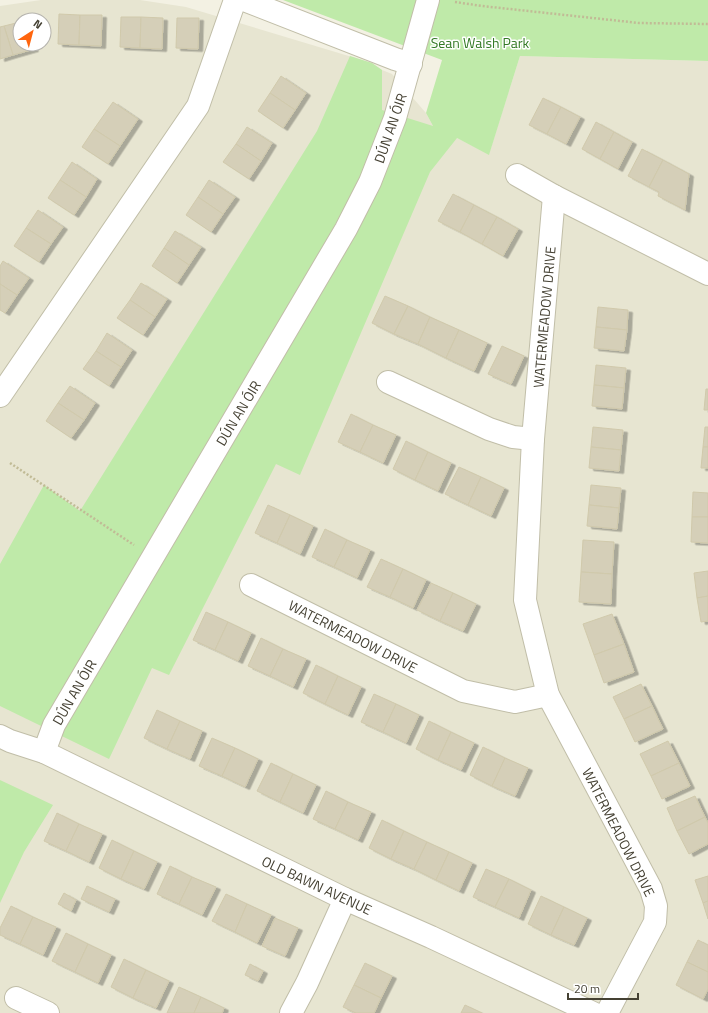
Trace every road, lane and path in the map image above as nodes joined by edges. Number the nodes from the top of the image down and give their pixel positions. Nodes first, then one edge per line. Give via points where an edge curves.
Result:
1 (235, 0) edge
2 (244, 0) edge
3 (428, 0) edge
4 (454, 2) dead end
5 (708, 24) edge
6 (411, 64) junction
7 (517, 175) dead end
8 (554, 196) junction
9 (708, 274) edge
10 (388, 382) dead end
11 (0, 396) edge
12 (533, 439) junction
13 (10, 463) dead end
14 (140, 549) dead end
15 (251, 585) dead end
16 (548, 695) junction
17 (0, 736) edge
18 (44, 752) junction
19 (346, 899) junction
20 (16, 998) dead end
21 (48, 1013) edge
22 (291, 1013) edge
23 (592, 1013) edge
24 (607, 1013) edge

1 - 11 street via 198,106
2 - 6 street
3 - 6 street, DÚN AN ÓIR
4 - 5 path via 638,23
6 - 18 street, DÚN AN ÓIR via 396,118 370,182 346,229 54,725
7 - 8 street
8 - 9 street
8 - 12 street, WATERMEADOW DRIVE
10 - 12 street via 489,429
12 - 16 street, WATERMEADOW DRIVE via 525,600
13 - 14 path
15 - 16 street, WATERMEADOW DRIVE via 463,691 515,702
16 - 24 street, WATERMEADOW DRIVE via 651,889 656,906 655,922
17 - 18 street, OLD BAWN AVENUE
18 - 19 street, OLD BAWN AVENUE
19 - 22 street
19 - 23 street, OLD BAWN AVENUE
20 - 21 street

